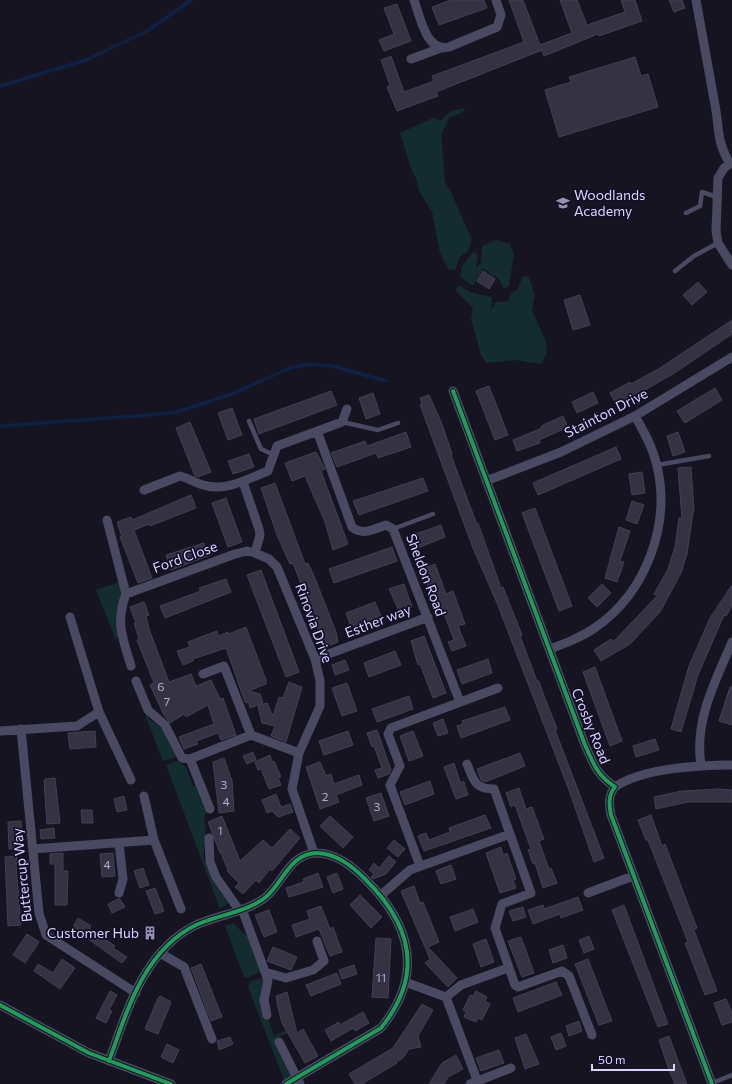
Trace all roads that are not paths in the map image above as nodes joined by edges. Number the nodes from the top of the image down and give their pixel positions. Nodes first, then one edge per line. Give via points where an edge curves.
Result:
1 (414, 0) edge
2 (496, 0) edge
3 (696, 0) edge
4 (441, 48) junction
5 (411, 59) dead end
6 (731, 164) edge
7 (717, 197) junction
8 (686, 213) dead end
9 (718, 243) junction
10 (732, 265) edge
11 (675, 271) dead end
12 (732, 357) edge
13 (453, 391) dead end
14 (347, 409) dead end
15 (635, 416) junction
16 (249, 421) dead end
17 (342, 422) junction
18 (398, 422) dead end
19 (317, 431) junction
20 (274, 455) junction
21 (709, 456) dead end
22 (657, 464) junction
23 (486, 481) junction
24 (243, 482) junction
25 (144, 490) dead end
26 (433, 514) dead end
27 (107, 520) dead end
28 (393, 529) junction
29 (255, 553) junction
30 (126, 594) junction
31 (70, 617) dead end
32 (428, 617) junction
33 (732, 642) edge
34 (550, 649) junction
35 (315, 659) junction
36 (131, 666) dead end
37 (203, 674) dead end
38 (136, 680) dead end
39 (498, 688) dead end
40 (460, 702) junction
41 (99, 712) junction
42 (21, 729) junction
43 (0, 731) edge
44 (251, 735) junction
45 (299, 753) junction
46 (190, 759) junction
47 (467, 764) dead end
48 (701, 765) junction
49 (732, 765) edge
50 (131, 780) dead end
51 (615, 787) junction
52 (144, 796) dead end
53 (210, 809) dead end
54 (510, 834) junction
55 (209, 838) dead end
56 (154, 840) junction
57 (119, 842) junction
58 (33, 849) junction
59 (314, 853) junction
60 (420, 866) junction
61 (633, 876) junction
62 (119, 893) dead end
63 (588, 893) dead end
64 (380, 896) junction
65 (181, 909) dead end
66 (240, 909) junction
67 (317, 941) dead end
68 (160, 953) junction
69 (508, 968) junction
70 (265, 972) junction
71 (405, 982) junction
72 (136, 992) junction
73 (446, 997) junction
74 (0, 1005) edge
75 (267, 1015) dead end
76 (592, 1035) dead end
77 (212, 1039) dead end
78 (280, 1042) dead end
79 (109, 1061) junction
80 (510, 1068) dead end
81 (732, 1075) edge
82 (299, 1081) edge
83 (474, 1082) edge
84 (165, 1083) edge
85 (712, 1083) edge
86 (286, 1084) edge

1 - 4 street via 431,42
2 - 4 street via 501,15 497,27
3 - 6 street via 720,145
4 - 5 street
6 - 7 street via 720,173
7 - 8 lane via 702,192 700,206
7 - 9 street
9 - 10 street
9 - 11 lane via 694,256
12 - 15 street, Stainton Drive
13 - 23 street, Crosby Road
14 - 17 street
15 - 22 street
15 - 23 street, Stainton Drive via 561,452
16 - 20 lane via 261,449
17 - 18 lane via 378,430
17 - 19 street
19 - 20 street via 277,446
19 - 28 street, Sheldon Road via 352,527 362,532 386,525
20 - 24 street via 268,472
21 - 22 lane
22 - 34 street via 662,508 658,530 632,591 621,605 596,627
23 - 34 street, Crosby Road
24 - 25 street via 223,487 209,487 180,476
24 - 29 street via 259,529
26 - 28 lane
27 - 30 street
28 - 32 street, Sheldon Road
29 - 30 street, Ford Close via 235,554
29 - 35 street, Rinovia Drive via 270,559 277,567
30 - 36 street via 122,604 120,629
31 - 41 street
32 - 35 street, Esther way
32 - 40 street, Sheldon Road
33 - 48 street via 705,707 699,732 698,750
34 - 51 street, Crosby Road via 596,770
35 - 45 street, Rinovia Drive via 320,681 320,706
37 - 44 street via 224,666
38 - 46 street via 148,710 166,725 182,758
39 - 40 street
40 - 60 street via 391,728 388,734 400,766 390,785
41 - 42 street via 77,726
41 - 50 street
42 - 43 street
42 - 58 street, Buttercup Way
44 - 45 street
44 - 46 street
45 - 59 street, Rinovia Drive via 292,789
46 - 53 street
47 - 54 street via 475,783 480,788 494,789
48 - 49 street
48 - 51 street via 652,773
51 - 61 street via 610,794 610,809
52 - 56 street
54 - 60 street
54 - 69 street via 531,893 502,904 495,928
55 - 66 street via 210,862 216,877
56 - 57 street
56 - 65 street
57 - 58 street
57 - 62 street via 123,879
58 - 72 street, Buttercup Way via 39,914 46,935
59 - 64 street via 336,856 360,875
59 - 66 street via 303,856 293,863 267,896 256,904
60 - 64 street via 410,870
61 - 63 street
61 - 85 street
64 - 71 street via 390,907 404,935 407,967
66 - 68 street via 196,925
66 - 70 street
67 - 70 street via 324,961 313,970 286,978
68 - 72 street
68 - 77 street via 184,967
69 - 73 street via 461,985
69 - 76 street via 518,987 562,971 569,976
70 - 75 street via 268,980 264,1000
71 - 73 street
71 - 82 street via 392,1015 381,1028
72 - 79 street
73 - 83 street
74 - 79 street via 89,1053
78 - 82 street
79 - 84 street
80 - 83 street
81 - 85 lane
82 - 86 street

